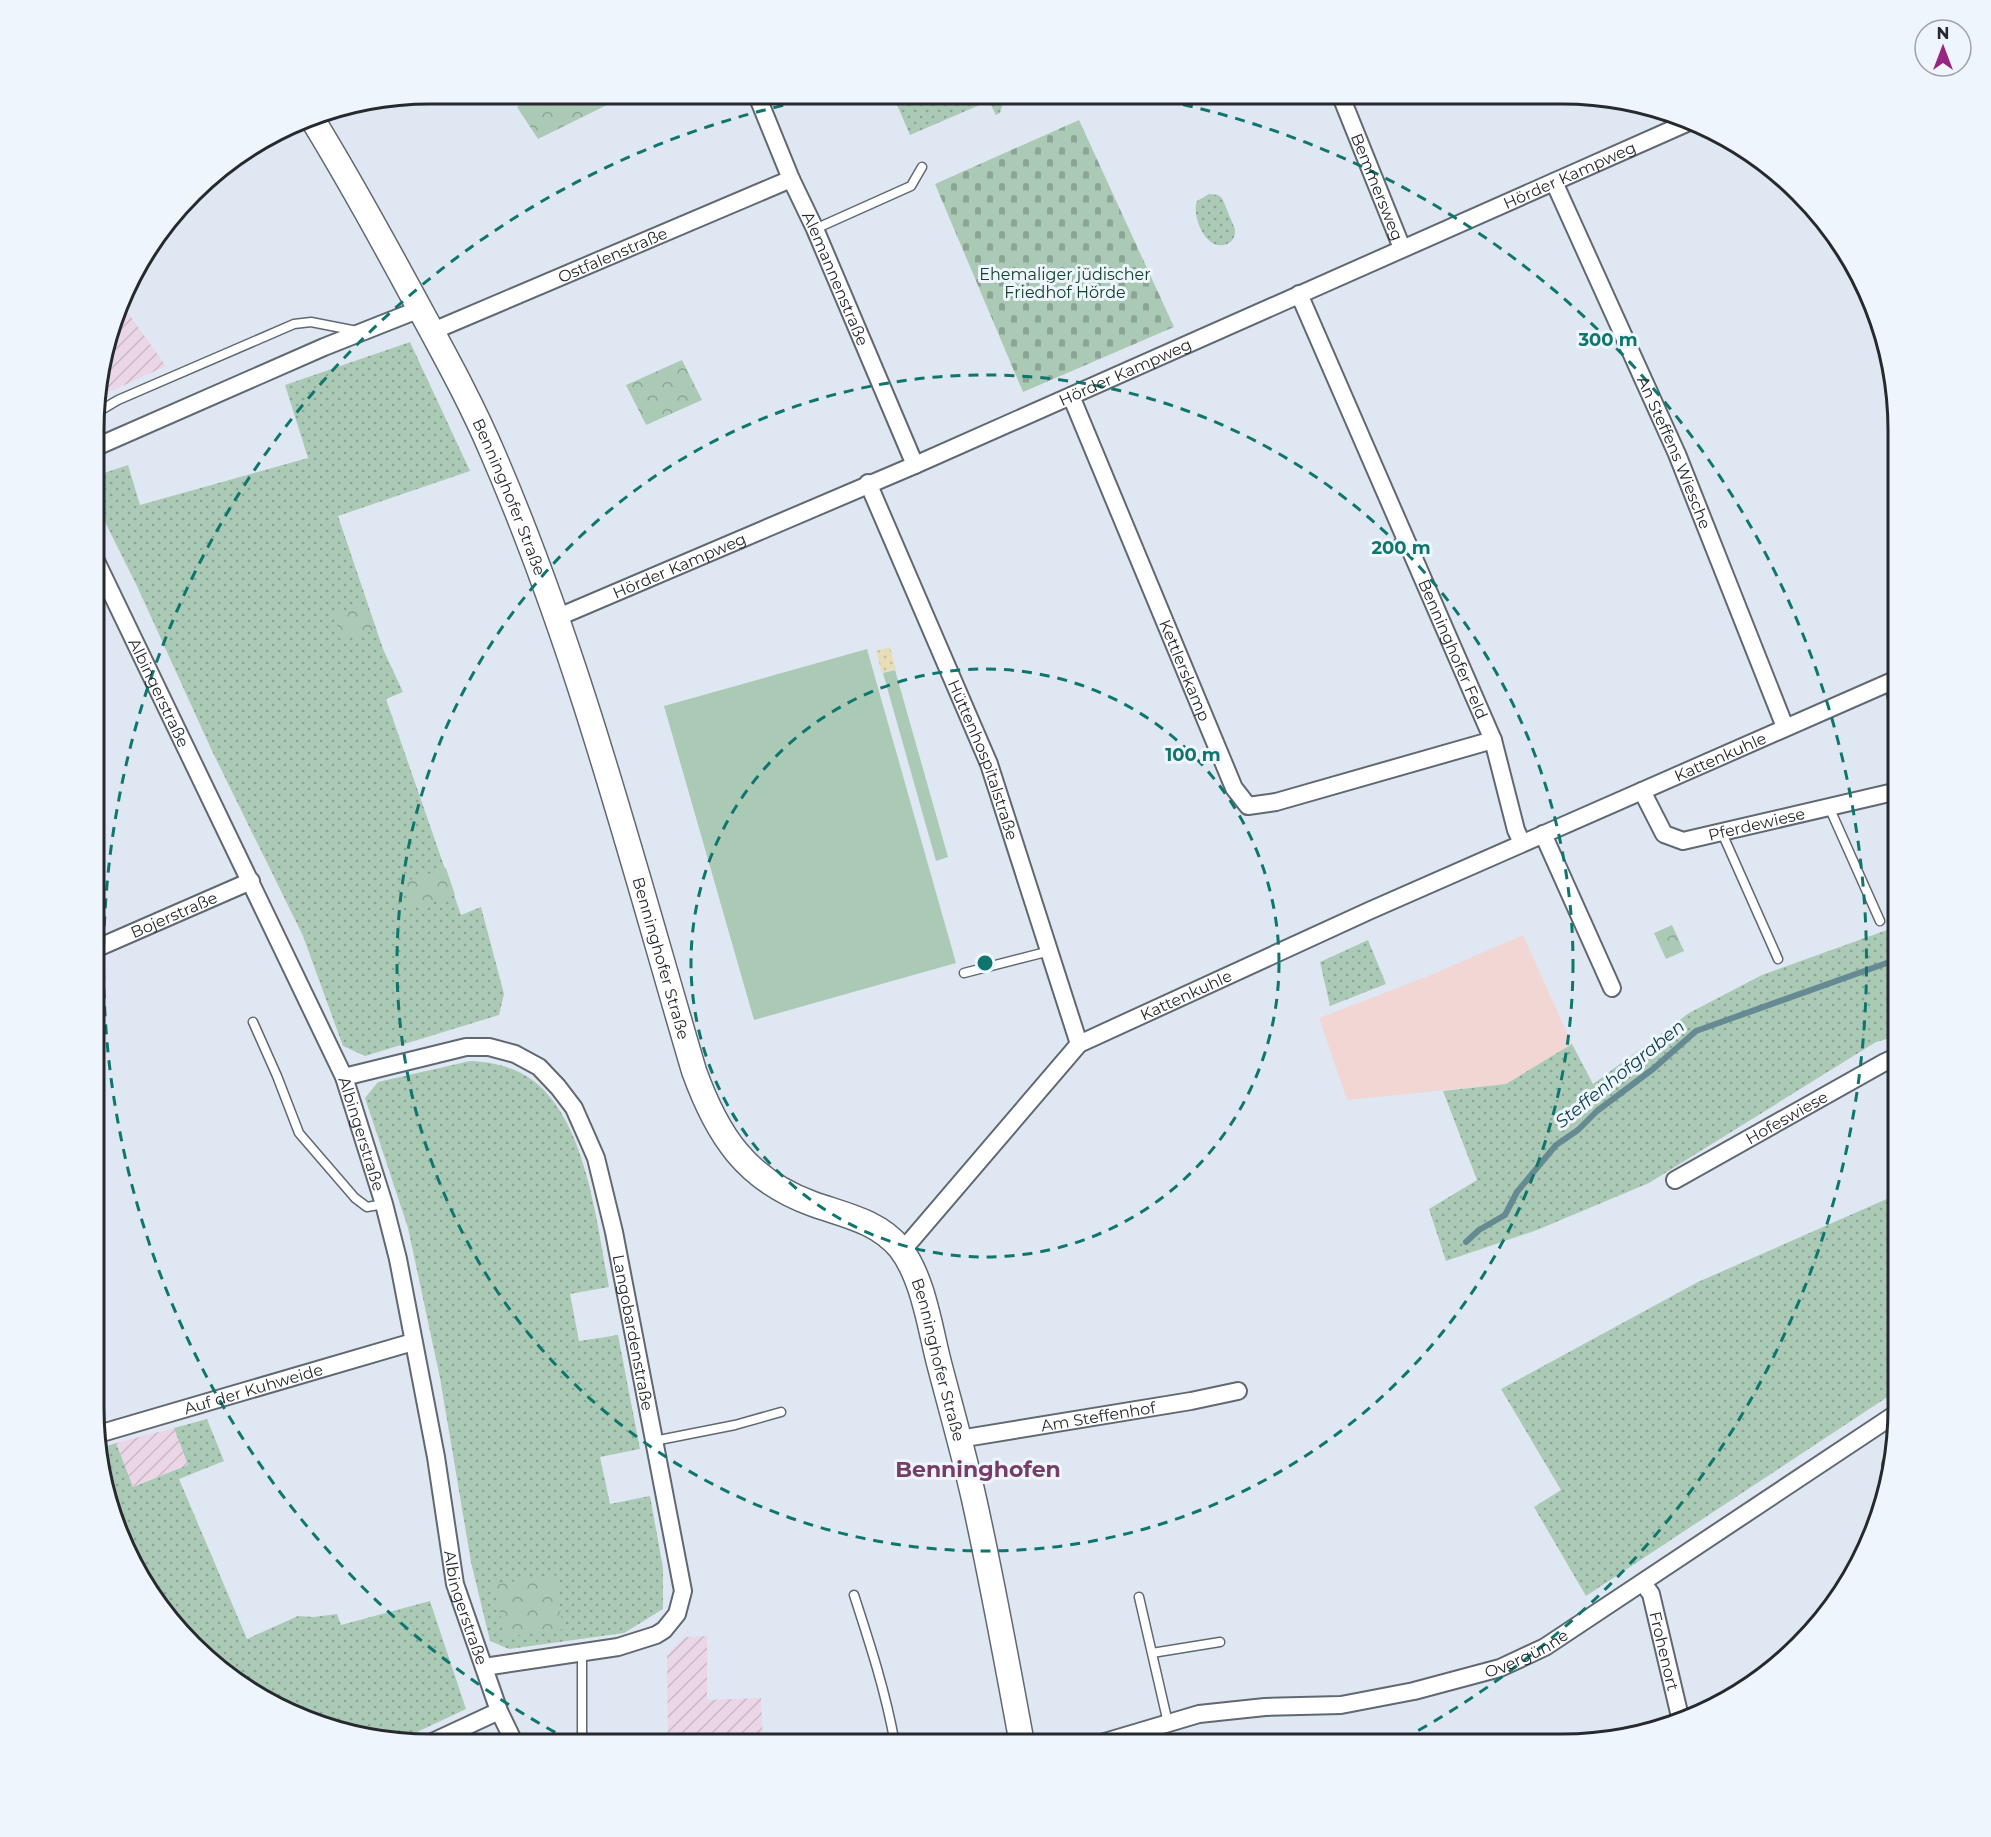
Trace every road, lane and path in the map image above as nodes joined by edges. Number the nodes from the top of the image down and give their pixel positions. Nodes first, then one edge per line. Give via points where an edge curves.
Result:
1 (760, 104) edge
2 (1344, 104) edge
3 (315, 124) edge
4 (1680, 126) edge
5 (922, 167) dead end
6 (791, 179) junction
7 (1554, 182) junction
8 (815, 229) junction
9 (1402, 248) junction
10 (1299, 294) junction
11 (420, 309) junction
12 (433, 331) junction
13 (363, 332) junction
14 (1071, 396) junction
15 (104, 408) edge
16 (103, 444) edge
17 (915, 465) junction
18 (868, 483) junction
19 (103, 575) edge
20 (556, 618) junction
21 (1888, 683) edge
22 (1785, 727) junction
23 (1493, 740) junction
24 (1642, 791) junction
25 (1888, 793) edge
26 (1829, 807) junction
27 (1722, 833) junction
28 (1543, 834) junction
29 (1522, 843) junction
30 (251, 881) junction
31 (1880, 921) dead end
32 (103, 946) edge
33 (1050, 951) junction
34 (1778, 959) dead end
35 (964, 974) dead end
36 (1612, 988) dead end
37 (253, 1022) dead end
38 (1079, 1044) junction
39 (1888, 1061) edge
40 (344, 1077) junction
41 (1676, 1180) dead end
42 (384, 1204) junction
43 (902, 1251) junction
44 (413, 1342) junction
45 (1238, 1390) dead end
46 (781, 1412) dead end
47 (1887, 1420) edge
48 (104, 1432) edge
49 (959, 1439) junction
50 (654, 1441) junction
51 (1643, 1583) junction
52 (855, 1595) dead end
53 (1139, 1597) dead end
54 (1220, 1642) dead end
55 (582, 1653) junction
56 (1152, 1653) junction
57 (484, 1667) junction
58 (498, 1711) junction
59 (1679, 1712) edge
60 (1168, 1723) junction
61 (449, 1734) edge
62 (510, 1734) edge
63 (582, 1734) edge
64 (893, 1734) edge
65 (1020, 1734) edge
66 (1131, 1734) edge

1 - 6 street, Alemannenstraße
2 - 9 street, Bemmersweg
3 - 11 main road, Benninghofer Straße
4 - 7 street, Hörder Kampweg
5 - 8 lane via 911,186
6 - 8 street, Alemannenstraße
6 - 12 street, Ostfalenstraße
7 - 9 street, Hörder Kampweg
7 - 22 street, An Steffens Wiesche via 1677,454
8 - 17 street, Alemannenstraße
9 - 10 street, Hörder Kampweg
10 - 14 street, Hörder Kampweg
10 - 23 street, Benninghofer Feld
11 - 12 main road, Benninghofer Straße
11 - 13 street
12 - 20 main road, Benninghofer Straße via 494,456
13 - 15 lane via 319,323 294,324
13 - 16 street
14 - 17 street, Hörder Kampweg
14 - 23 street, Kettlerskamp via 1234,788 1248,806 1276,802
17 - 18 street, Hörder Kampweg
18 - 20 street, Hörder Kampweg
18 - 33 street, Hüttenhospitalstraße via 989,764
19 - 30 street, Albingerstraße
20 - 43 main road, Benninghofer Straße via 618,809 705,1103 735,1152 764,1179 810,1203 867,1222
21 - 22 street, Kattenkuhle
22 - 24 street, Kattenkuhle
23 - 29 street, Benninghofer Feld
24 - 27 street, Pferdewiese via 1664,834 1683,841
24 - 28 street, Kattenkuhle
25 - 26 street, Pferdewiese
26 - 27 street, Pferdewiese
26 - 31 lane
27 - 34 lane
28 - 29 street, Kattenkuhle
28 - 36 street
29 - 38 street, Kattenkuhle
30 - 32 street, Bojerstraße
30 - 40 street, Albingerstraße
33 - 35 lane
33 - 38 street, Hüttenhospitalstraße
37 - 42 lane via 299,1133 355,1198 367,1207
38 - 43 street, Kattenkuhle
39 - 41 street, Hofeswiese
40 - 42 street, Albingerstraße
40 - 50 street, Langobardenstraße via 466,1047 489,1047 515,1054 539,1067 558,1087 574,1108 597,1158
42 - 44 street, Albingerstraße
43 - 49 main road, Benninghofer Straße via 917,1283
44 - 48 street, Auf der Kuhweide
44 - 57 street, Albingerstraße via 455,1584
45 - 49 street, Am Steffenhof
46 - 50 lane
47 - 51 street, Overgünne
49 - 65 main road, Benninghofer Straße
50 - 55 street, Langobardenstraße via 683,1591 677,1614 656,1635
51 - 59 street, Frohenort via 1651,1594
51 - 60 street, Overgünne via 1545,1647 1500,1668 1341,1705 1232,1710
52 - 64 lane
53 - 56 lane
54 - 56 lane
55 - 57 street, Langobardenstraße
55 - 63 lane
56 - 60 lane
57 - 58 street, Albingerstraße
58 - 61 street
58 - 62 street, Albingerstraße
60 - 66 street, Overgünne

